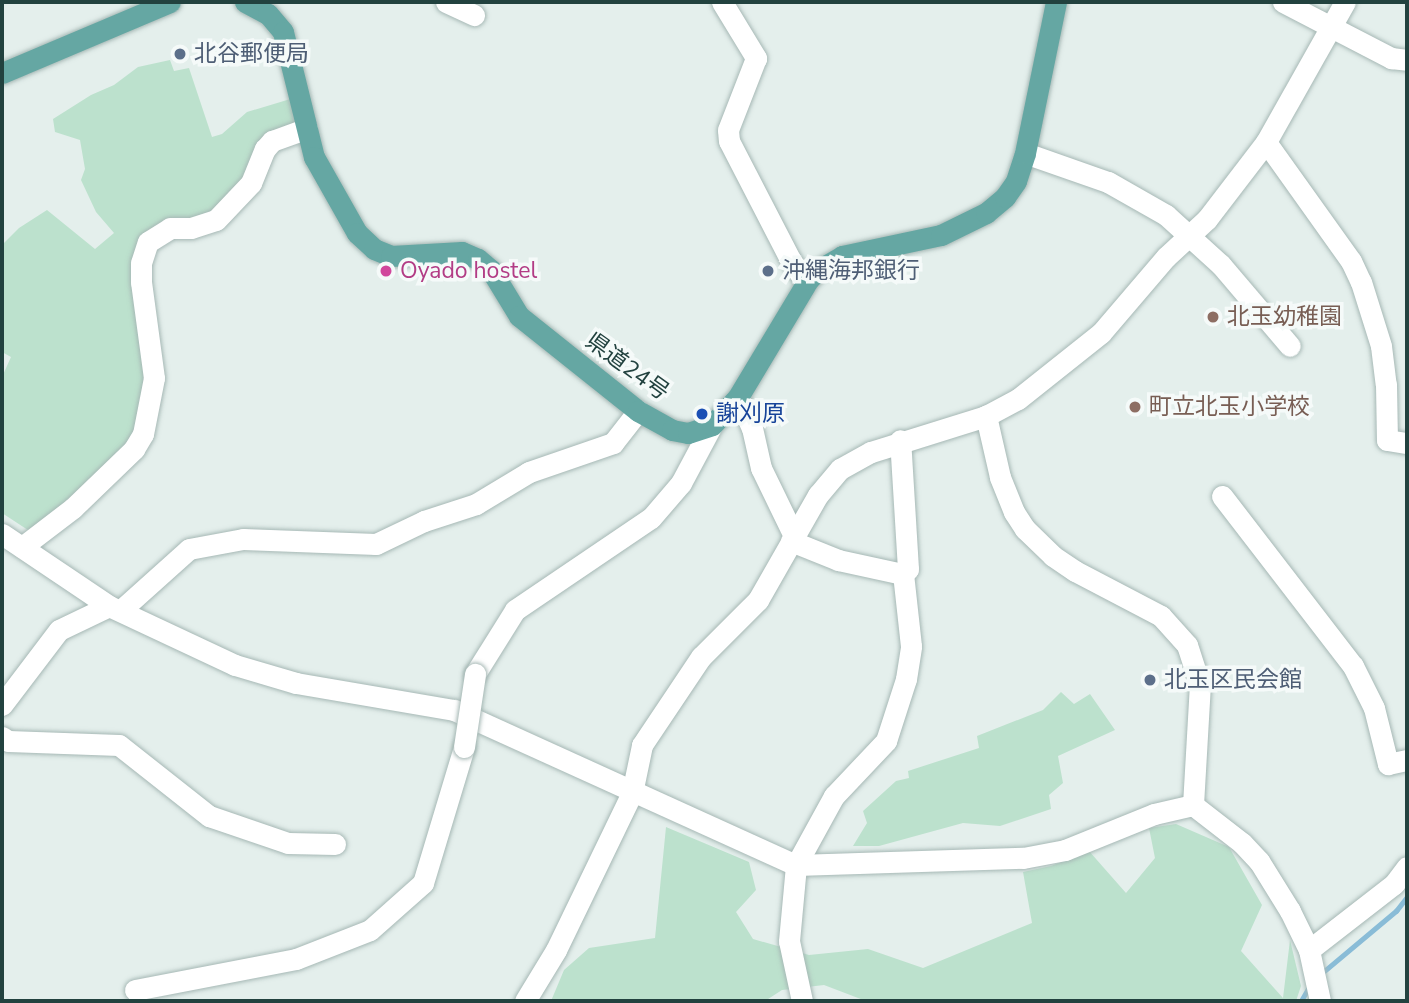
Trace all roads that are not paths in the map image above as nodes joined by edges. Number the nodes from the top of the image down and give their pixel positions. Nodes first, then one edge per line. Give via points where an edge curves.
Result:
1 (170, 2) edge
2 (446, 2) edge
3 (722, 2) edge
4 (1056, 2) edge
5 (1283, 2) edge
6 (1345, 2) edge
7 (255, 4) edge
8 (474, 15) dead end
9 (1331, 27) junction
10 (1407, 60) edge
11 (2, 74) edge
12 (307, 128) junction
13 (1266, 142) junction
14 (1025, 153) junction
15 (1189, 234) junction
16 (806, 283) junction
17 (1290, 346) dead end
18 (738, 397) junction
19 (638, 411) junction
20 (986, 415) junction
21 (712, 425) junction
22 (900, 440) junction
23 (1407, 443) edge
24 (1222, 496) dead end
25 (2, 534) edge
26 (792, 539) junction
27 (22, 547) junction
28 (903, 574) junction
29 (115, 608) junction
30 (2, 705) edge
31 (2, 737) edge
32 (1407, 760) edge
33 (632, 793) junction
34 (1193, 805) junction
35 (335, 844) dead end
36 (796, 864) junction
37 (1407, 867) edge
38 (1311, 954) junction
39 (135, 990) dead end
40 (1319, 996) edge
41 (525, 1001) edge
42 (802, 1001) edge

1 - 11 main road
2 - 8 street
3 - 16 street via 756,58 729,141
4 - 14 main road
5 - 9 street
6 - 9 street
7 - 12 main road, 県道24号 via 283,32
9 - 10 street via 1391,58
9 - 13 street
12 - 19 main road, 県道24号 via 314,157 357,233 374,249 412,257 462,251 478,259 491,270 519,316
12 - 27 street via 272,141 251,183 216,220 170,228 148,242 141,282 154,377 143,434 134,449 73,508
13 - 15 street via 1207,219
13 - 23 street via 1351,261 1361,282 1381,346 1387,439
14 - 15 street via 1119,187
14 - 16 main road via 1016,181 986,213 941,235 842,256
15 - 17 street
15 - 20 street via 1101,333 1018,399
16 - 18 main road
18 - 21 main road
18 - 26 street via 752,428 761,468
19 - 21 main road, 県道24号 via 671,430 688,433
19 - 29 street via 613,443 529,472 476,504 424,521 376,544 243,539 189,549
20 - 22 street
20 - 34 street via 1000,477 1025,529 1053,556 1161,616 1187,645 1200,685
21 - 39 street, bridge via 681,483 652,518 515,610 475,674 464,747 423,883 370,930 296,959
22 - 26 street via 840,469
22 - 28 street via 908,569
24 - 32 street via 1353,666 1374,708 1388,764
25 - 27 street
26 - 28 street via 838,560
26 - 33 street via 758,600 701,657 642,745
27 - 29 street
28 - 36 street via 911,646 906,679 886,741 834,796
29 - 30 street via 59,630
29 - 33 street via 247,669 296,683 454,710
31 - 35 street via 8,741 119,745 209,816 288,843
33 - 36 street
33 - 41 street via 556,950
34 - 36 street via 1154,814 1065,850 1023,858
34 - 38 street via 1259,861
36 - 42 street via 789,941
37 - 38 street via 1394,884
38 - 40 street

